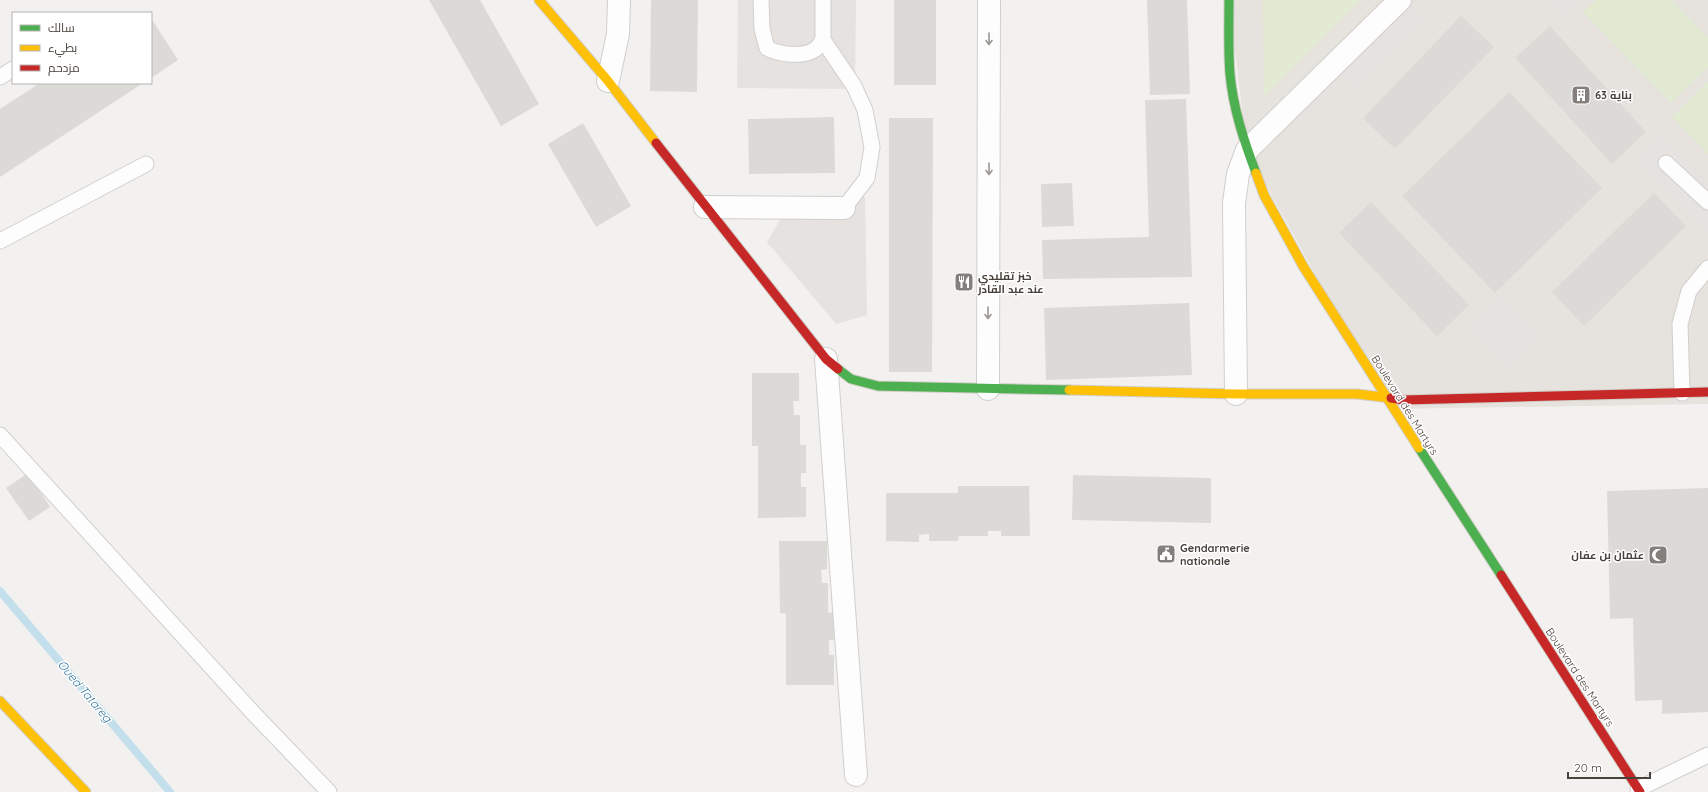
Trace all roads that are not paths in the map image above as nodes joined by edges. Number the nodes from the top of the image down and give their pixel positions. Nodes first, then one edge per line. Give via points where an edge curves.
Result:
1 (539, 0) edge
2 (619, 0) edge
3 (761, 0) edge
4 (823, 0) edge
5 (989, 0) edge
6 (1229, 0) edge
7 (1400, 0) edge
8 (823, 40) junction
9 (12, 70) edge
10 (0, 77) edge
11 (608, 81) junction
12 (1247, 150) junction
13 (1666, 163) dead end
14 (146, 164) dead end
15 (1708, 202) edge
16 (705, 207) junction
17 (844, 208) joint
18 (0, 241) edge
19 (1708, 268) edge
20 (826, 359) junction
21 (988, 389) junction
22 (1682, 392) junction
23 (1708, 392) edge
24 (1236, 394) junction
25 (1386, 397) junction
26 (0, 435) edge
27 (0, 701) edge
28 (1708, 755) edge
29 (856, 775) dead end
30 (1639, 790) edge
31 (86, 792) edge
32 (328, 792) edge

1 - 11 street
2 - 11 street via 618,34
3 - 8 lane via 762,29 767,48 774,52 806,54 816,49
4 - 8 lane
5 -> 21 street
6 - 12 street, Boulevard des Martyrs via 1230,74 1236,112
7 - 12 street
8 - 17 lane via 854,86 865,110 872,147 867,178
9 - 10 lane
11 - 16 street
12 - 24 street via 1238,174 1234,203
12 - 25 street, Boulevard des Martyrs via 1264,195 1303,266
13 - 15 lane
14 - 18 lane
16 - 17 street
16 - 20 street
19 - 22 lane via 1689,291 1680,324
20 - 21 street via 851,379 878,386
20 - 29 street
21 - 24 street
22 - 23 street
22 - 25 street via 1404,400
24 - 25 street via 1357,394
25 - 30 street, Boulevard des Martyrs
26 - 32 lane
27 - 31 street
28 - 30 lane

